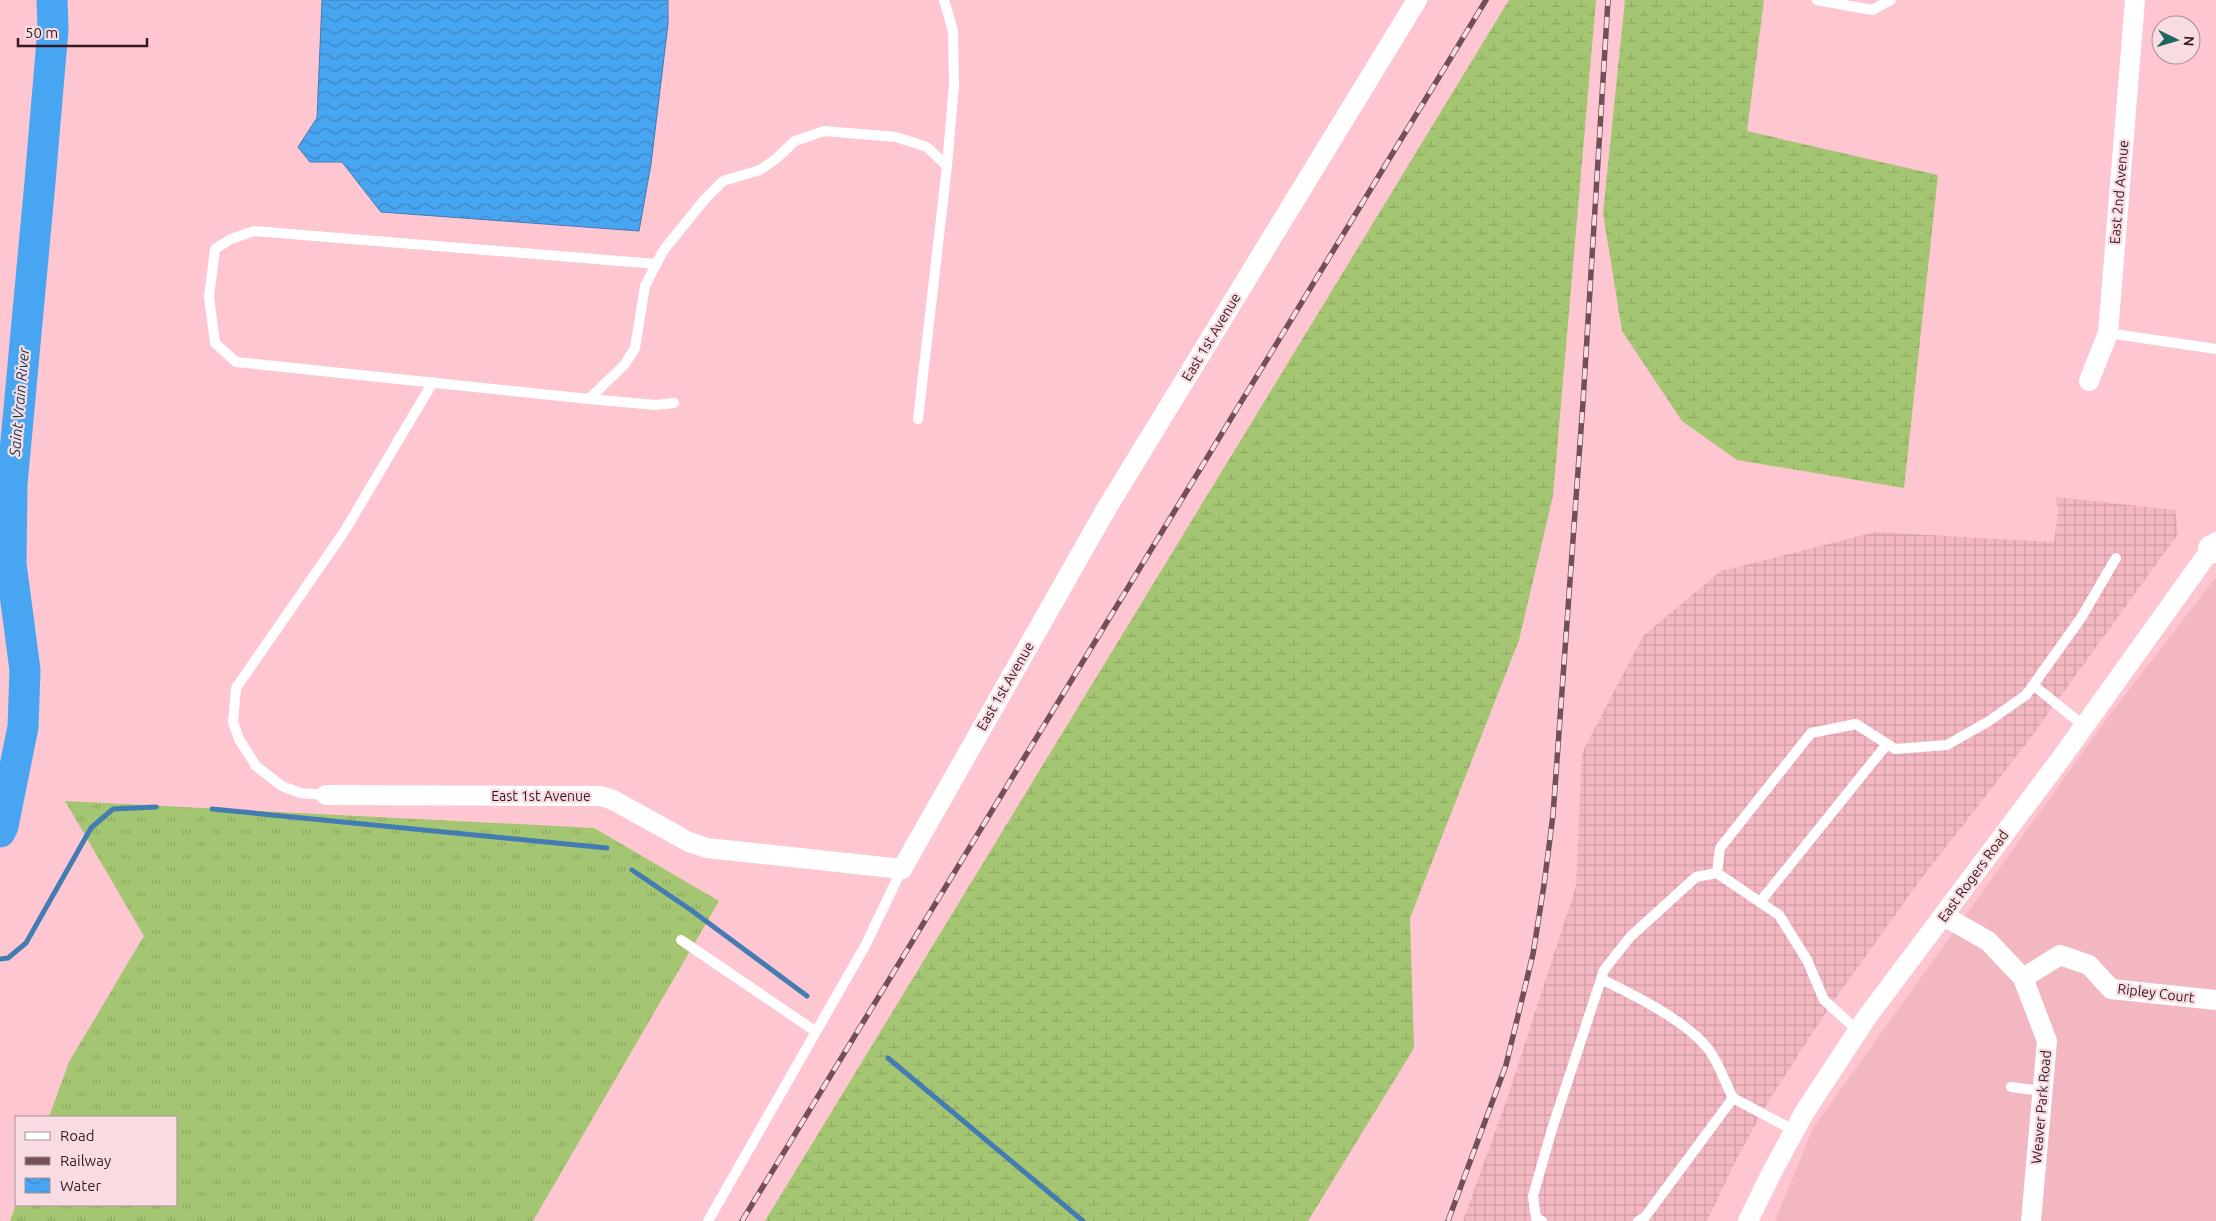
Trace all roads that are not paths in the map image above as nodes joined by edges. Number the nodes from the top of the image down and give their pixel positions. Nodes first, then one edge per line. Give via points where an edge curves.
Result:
1 (944, 0) edge
2 (1417, 0) edge
3 (1817, 0) edge
4 (1891, 0) edge
5 (2135, 0) edge
6 (948, 166) junction
7 (656, 264) junction
8 (2108, 333) junction
9 (2216, 349) edge
10 (2089, 381) dead end
11 (433, 382) junction
12 (589, 399) junction
13 (674, 403) dead end
14 (918, 419) dead end
15 (2215, 547) edge
16 (2116, 558) dead end
17 (2033, 686) junction
18 (2084, 726) junction
19 (1887, 744) junction
20 (326, 795) joint
21 (902, 869) junction
22 (1717, 873) junction
23 (1760, 902) junction
24 (1944, 916) junction
25 (681, 940) dead end
26 (2023, 978) junction
27 (1601, 980) junction
28 (2216, 1000) edge
29 (815, 1031) junction
30 (1858, 1031) junction
31 (2011, 1087) dead end
32 (2042, 1090) junction
33 (1733, 1098) junction
34 (1794, 1131) junction
35 (708, 1221) edge
36 (1542, 1221) edge
37 (1638, 1221) edge
38 (1748, 1221) edge
39 (2031, 1221) edge

1 - 6 lane via 953,31 954,85
2 - 21 street, East 1st Avenue via 1106,511
3 - 4 lane via 1872,10
5 - 8 street, East 2nd Avenue
6 - 7 lane via 927,147 896,137 824,131 795,141 760,170 723,181 663,250
6 - 14 lane
7 - 11 lane via 254,231 215,249 208,297 215,343 236,362
7 - 12 lane via 645,286 634,348 625,364
8 - 9 lane
8 - 10 street, East 2nd Avenue
11 - 12 lane
11 - 20 lane via 344,532 236,688 233,722 239,739 256,766 282,786 300,793
12 - 13 lane via 656,405
15 - 18 street, East Rogers Road
16 - 17 lane
17 - 18 lane
17 - 19 lane via 2026,695 1990,721 1947,745 1895,749
18 - 24 street, East Rogers Road
19 - 22 lane via 1856,724 1811,733 1720,848
19 - 23 lane
20 - 21 street, East 1st Avenue via 601,796 689,842 707,848
21 - 29 lane via 864,946
22 - 23 lane
22 - 27 lane via 1696,877 1630,938 1604,970
23 - 30 lane via 1779,915 1807,960 1824,1000
24 - 26 street, Weaver Park Road via 1988,941
24 - 30 street, East Rogers Road
25 - 29 lane
26 - 28 street, Ripley Court via 2060,955 2089,965 2111,989
26 - 32 street, Weaver Park Road via 2047,1041
27 - 33 lane via 1633,995 1690,1031 1710,1051
27 - 36 lane via 1533,1196 1536,1218
29 - 35 lane
30 - 34 street, East Rogers Road
31 - 32 lane
32 - 39 street, Weaver Park Road
33 - 34 lane
33 - 37 lane
34 - 38 street, East Rogers Road

